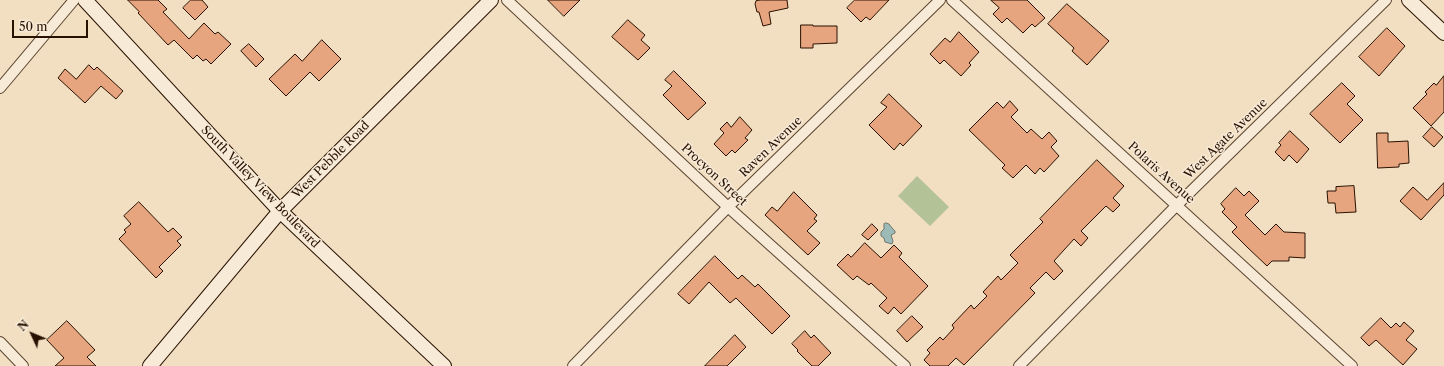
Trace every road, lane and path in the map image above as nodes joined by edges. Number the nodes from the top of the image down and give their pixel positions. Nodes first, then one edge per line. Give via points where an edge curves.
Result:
1 (74, 0) edge
2 (85, 0) edge
3 (491, 0) edge
4 (507, 0) edge
5 (940, 0) edge
6 (952, 0) edge
7 (1386, 0) edge
8 (1409, 0) edge
9 (1444, 33) edge
10 (0, 88) edge
11 (1176, 205) junction
12 (728, 207) junction
13 (280, 211) junction
14 (0, 342) edge
15 (23, 366) edge
16 (150, 366) edge
17 (444, 366) edge
18 (573, 366) edge
19 (905, 366) edge
20 (1019, 366) edge
21 (1352, 366) edge

1 - 10 street
2 - 13 street, South Valley View Boulevard
3 - 13 street, West Pebble Road
4 - 12 street, Procyon Street
5 - 12 street, Raven Avenue
6 - 11 street, Polaris Avenue
7 - 11 street, West Agate Avenue
8 - 9 street
11 - 20 street, West Agate Avenue
11 - 21 street, Polaris Avenue
12 - 18 street, Raven Avenue
12 - 19 street, Procyon Street
13 - 16 street, West Pebble Road
13 - 17 street, South Valley View Boulevard
14 - 15 street

